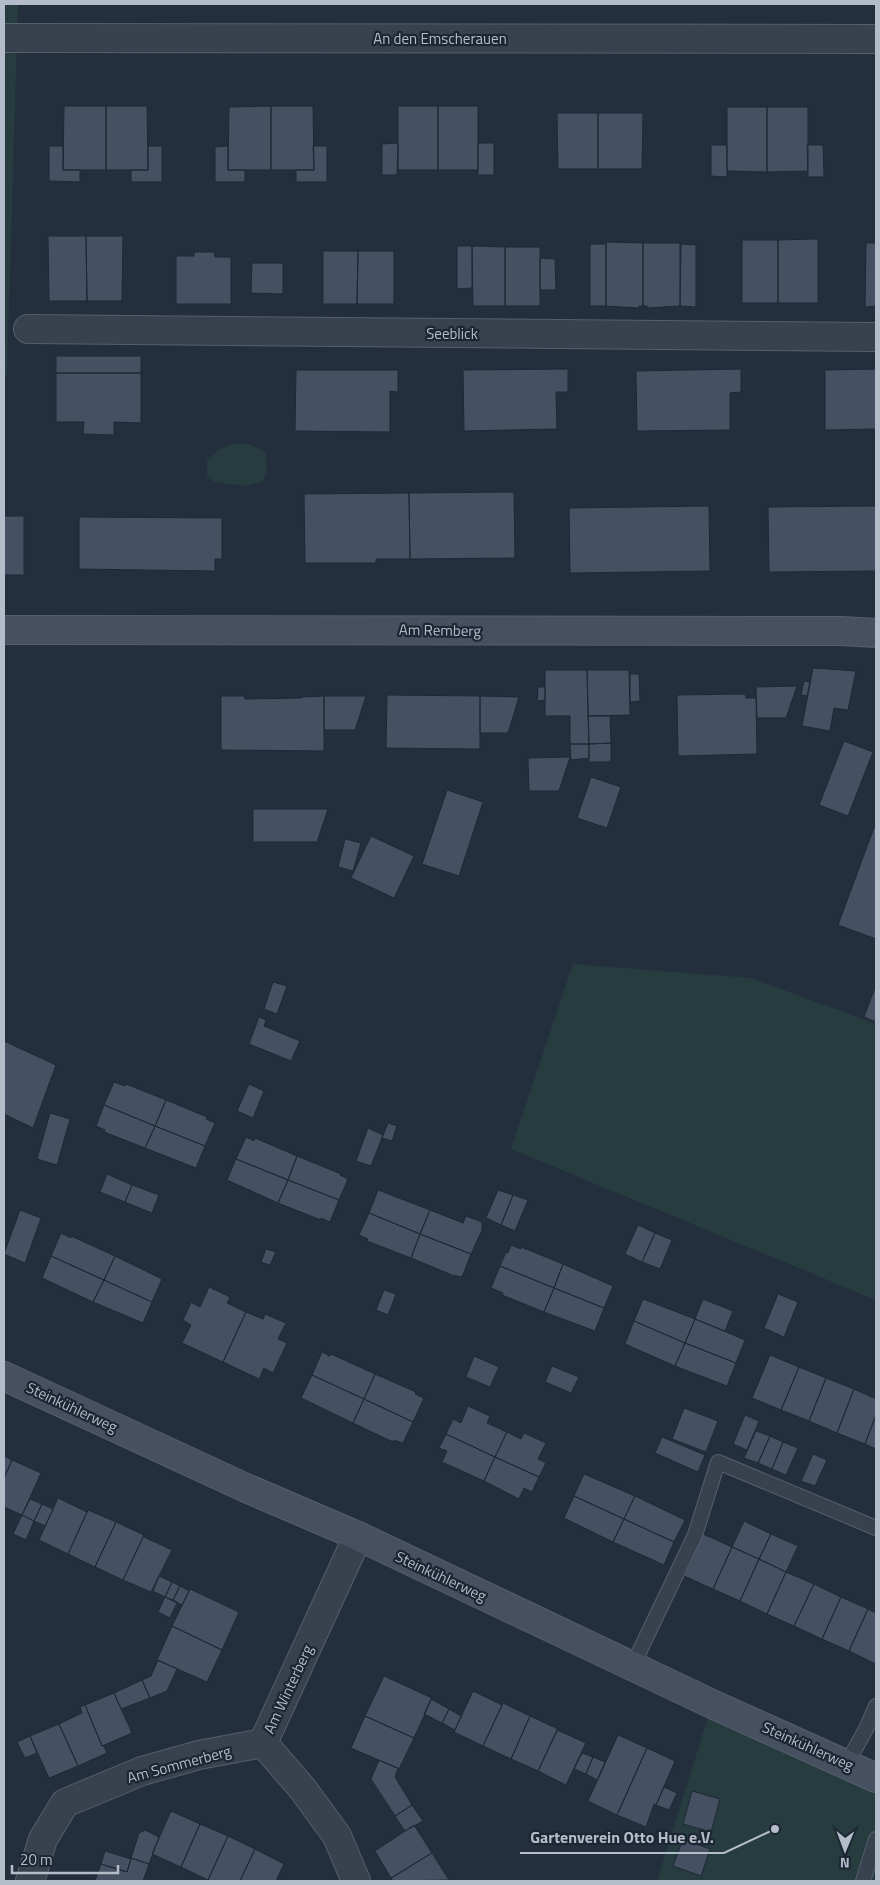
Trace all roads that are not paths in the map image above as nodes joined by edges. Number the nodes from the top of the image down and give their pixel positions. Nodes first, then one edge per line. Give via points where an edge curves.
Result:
1 (4, 38) edge
2 (876, 39) edge
3 (28, 328) dead end
4 (876, 337) edge
5 (4, 630) edge
6 (876, 633) edge
7 (4, 1376) edge
8 (876, 1528) edge
9 (358, 1536) junction
10 (632, 1667) junction
11 (876, 1706) edge
12 (263, 1743) junction
13 (847, 1763) junction
14 (876, 1778) edge
15 (876, 1839) edge
16 (30, 1881) edge
17 (356, 1881) edge
18 (863, 1881) edge

1 - 2 street, An den Emscherauen
3 - 4 street, Seeblick
5 - 6 street, Am Remberg
7 - 9 street, Steinkühlerweg
8 - 10 lane via 718,1462 695,1535
9 - 10 street, Steinkühlerweg
9 - 12 street, Am Winterberg
10 - 13 street, Steinkühlerweg
11 - 13 lane
12 - 16 street, Am Sommerberg via 142,1771 65,1803 43,1839
12 - 17 street, Am Winterberg via 337,1836
13 - 14 street, Steinkühlerweg
15 - 18 lane

